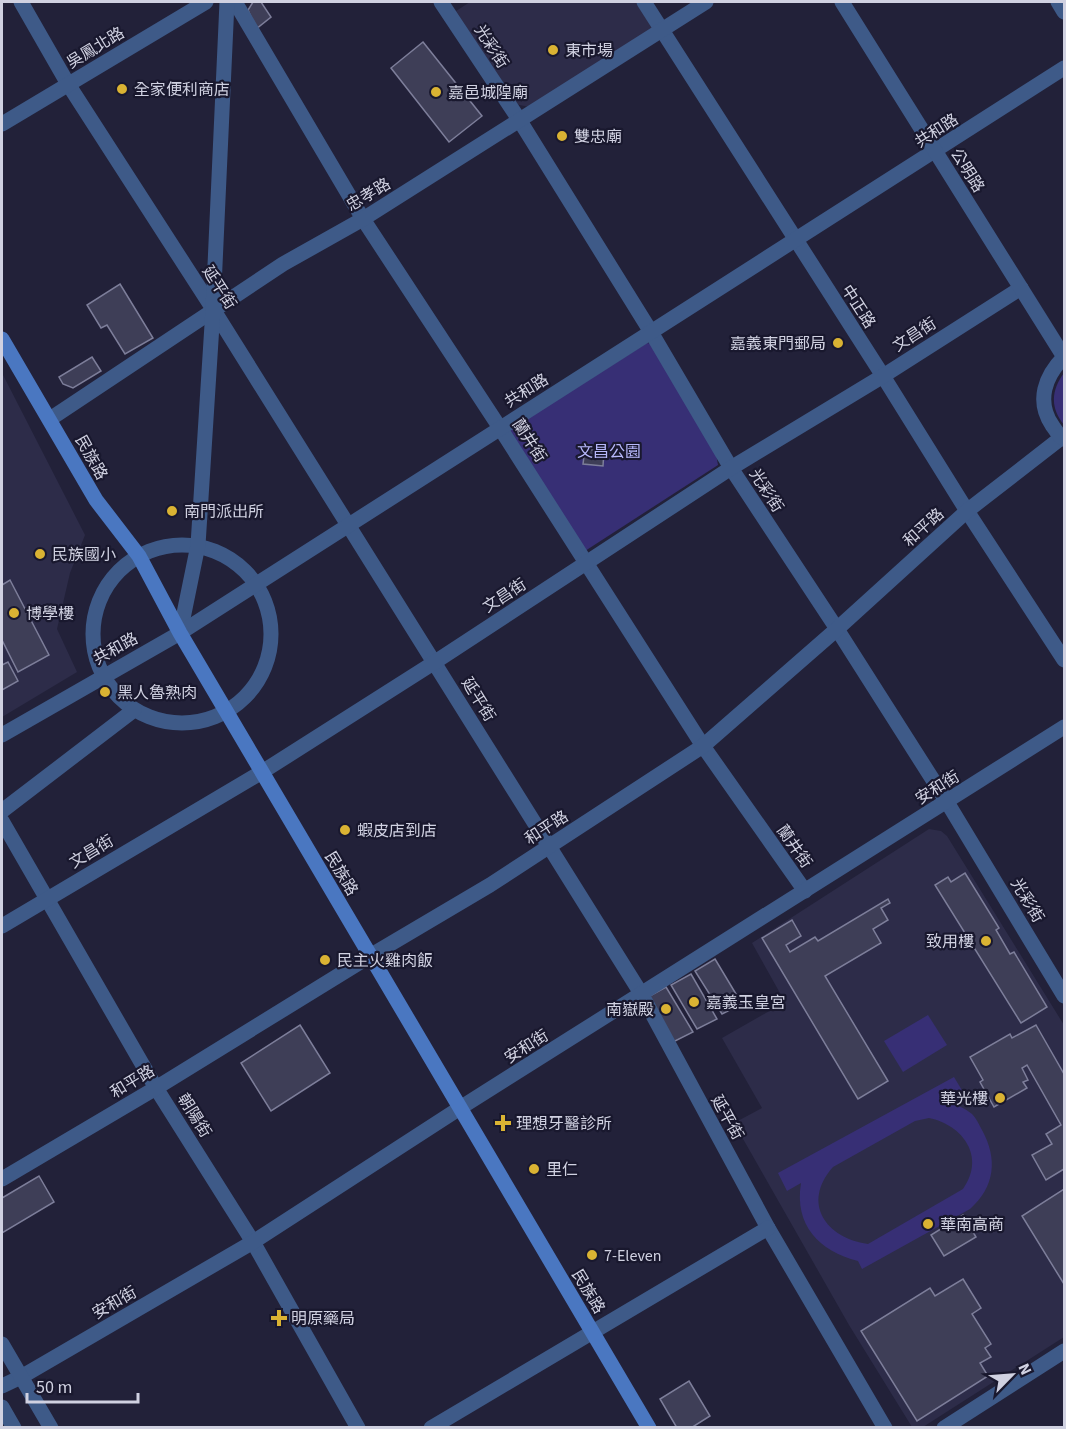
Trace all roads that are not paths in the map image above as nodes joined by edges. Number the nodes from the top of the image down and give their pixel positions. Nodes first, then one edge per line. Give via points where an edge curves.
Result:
1 (21, 2) edge
2 (206, 2) edge
3 (227, 2) edge
4 (235, 2) edge
5 (441, 2) edge
6 (644, 2) edge
7 (706, 2) edge
8 (842, 2) edge
9 (1058, 2) edge
10 (1065, 12) edge
11 (662, 30) junction
12 (1065, 69) edge
13 (68, 84) junction
14 (520, 121) junction
15 (2, 124) edge
16 (935, 152) junction
17 (363, 219) junction
18 (796, 241) junction
19 (1021, 288) junction
20 (213, 309) junction
21 (651, 332) junction
22 (2, 339) edge
23 (1065, 357) edge
24 (883, 376) junction
25 (50, 419) junction
26 (500, 428) junction
27 (1063, 439) edge
28 (731, 468) junction
29 (967, 511) junction
30 (350, 526) junction
31 (198, 545) junction
32 (139, 556) junction
33 (586, 562) junction
34 (257, 584) junction
35 (837, 629) junction
36 (180, 633) junction
37 (1065, 660) edge
38 (435, 662) junction
39 (103, 676) junction
40 (134, 710) junction
41 (226, 711) junction
42 (1065, 727) edge
43 (2, 735) edge
44 (703, 746) junction
45 (262, 772) junction
46 (947, 802) junction
47 (2, 811) edge
48 (2, 821) edge
49 (549, 847) junction
50 (805, 891) junction
51 (45, 899) junction
52 (2, 926) edge
53 (370, 956) junction
54 (642, 995) junction
55 (1065, 996) edge
56 (156, 1088) junction
57 (460, 1108) junction
58 (2, 1179) edge
59 (768, 1228) junction
60 (253, 1242) junction
61 (592, 1332) junction
62 (2, 1344) edge
63 (1065, 1351) edge
64 (21, 1377) junction
65 (2, 1386) edge
66 (2, 1407) edge
67 (14, 1428) edge
68 (51, 1428) edge
69 (358, 1428) edge
70 (431, 1428) edge
71 (649, 1428) edge
72 (885, 1428) edge
73 (944, 1428) edge

1 - 13 street, 延平街
2 - 13 street, 吳鳳北路
3 - 20 street
4 - 17 street, 蘭井街
5 - 14 street, 光彩街
6 - 11 street, 中正路
7 - 11 street, 忠孝路
8 - 16 street, 公明路
9 - 10 street
11 - 14 street, 忠孝路
11 - 18 street, 中正路
12 - 16 street, 共和路
13 - 15 street, 吳鳳北路
13 - 20 street, 延平街
14 - 17 street, 忠孝路
14 - 21 street, 光彩街
16 - 18 street, 共和路
16 - 19 street, 公明路
17 - 20 street, 忠孝路
17 - 26 street, 蘭井街
18 - 21 street, 共和路
18 - 24 street, 中正路
19 - 23 street, 公明路
19 - 24 street, 文昌街
20 - 25 street, 忠孝路
20 - 30 street, 延平街
20 - 31 street
21 - 26 street, 共和路
21 - 28 street, 光彩街
22 - 25 main road, 民族路
23 - 27 street, 公明路 via 1047,378 1044,392 1048,419
24 - 28 street, 文昌街
24 - 29 street, 中正路
25 - 32 main road, 民族路 via 96,500
26 - 30 street, 共和路
26 - 33 street, 蘭井街
27 - 29 street, 和平路
28 - 33 street, 文昌街
28 - 35 street, 光彩街
29 - 35 street, 和平路
29 - 37 street, 中正路
30 - 34 street, 共和路
30 - 38 street, 延平街
31 - 32 street via 159,547
31 - 34 street via 221,552
31 - 36 street
32 - 36 main road, 民族路
32 - 39 street via 118,571 107,586 93,621 94,649
33 - 38 street, 文昌街
33 - 44 street, 蘭井街
34 - 36 street, 共和路
34 - 41 street via 269,610 273,638 267,666 253,690
35 - 44 street, 和平路
35 - 46 street, 光彩街
36 - 39 street, 共和路
36 - 41 main road, 民族路
38 - 45 street, 文昌街
38 - 49 street, 延平街
39 - 40 street via 116,695
39 - 43 street, 共和路
40 - 41 street via 156,721 183,724 208,721
40 - 47 street
41 - 45 main road, 民族路
42 - 46 street, 安和街
44 - 49 street, 和平路
44 - 50 street, 蘭井街
45 - 51 street, 文昌街
45 - 53 main road, 民族路
46 - 50 street, 安和街
46 - 55 street, 光彩街
48 - 51 street, 朝陽街
49 - 53 street, 和平路
49 - 54 street, 延平街
50 - 54 street, 安和街
51 - 52 street, 文昌街
51 - 56 street, 朝陽街
53 - 56 street, 和平路
53 - 57 main road, 民族路
54 - 57 street, 安和街
54 - 59 street, 延平街
56 - 58 street, 和平路
56 - 60 street, 朝陽街
57 - 60 street, 安和街
57 - 61 main road, 民族路
59 - 61 street
59 - 72 street, 延平街
60 - 64 street, 安和街
60 - 69 street, 朝陽街
61 - 70 street
61 - 71 main road, 民族路
62 - 64 street
63 - 73 street
64 - 65 street, 安和街
64 - 68 street
66 - 67 street

